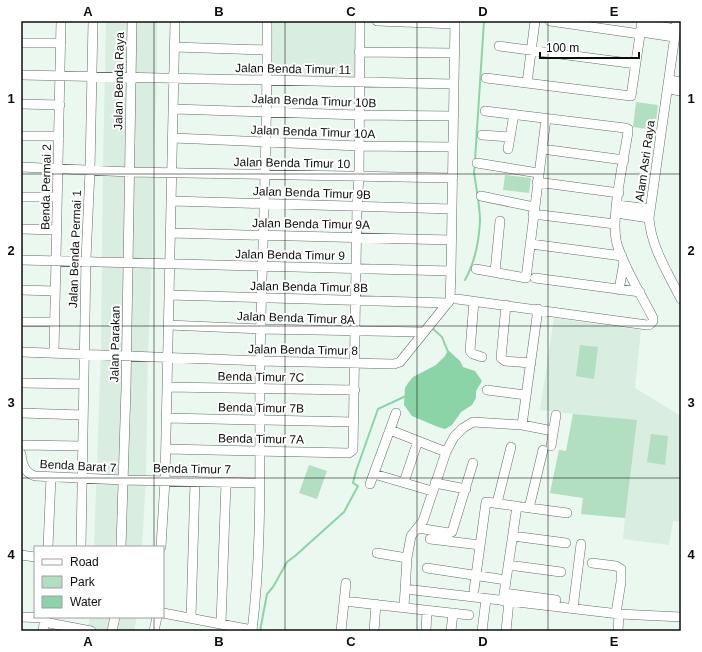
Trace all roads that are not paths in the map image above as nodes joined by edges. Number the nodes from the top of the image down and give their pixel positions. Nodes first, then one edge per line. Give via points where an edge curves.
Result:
1 (61, 21) edge
2 (93, 21) edge
3 (132, 21) edge
4 (175, 21) edge
5 (267, 21) edge
6 (360, 21) edge
7 (377, 21) edge
8 (536, 21) edge
9 (550, 21) edge
10 (455, 22) edge
11 (641, 27) edge
12 (675, 29) edge
13 (21, 43) edge
14 (61, 43) junction
15 (499, 46) dead end
16 (174, 47) junction
17 (268, 50) junction
18 (531, 51) junction
19 (359, 52) junction
20 (455, 53) junction
21 (636, 64) junction
22 (21, 75) edge
23 (60, 76) junction
24 (92, 76) junction
25 (131, 77) junction
26 (174, 78) junction
27 (486, 78) dead end
28 (266, 80) junction
29 (359, 82) junction
30 (527, 82) junction
31 (681, 82) edge
32 (454, 84) junction
33 (668, 84) junction
34 (681, 91) edge
35 (21, 104) edge
36 (60, 105) junction
37 (174, 109) junction
38 (485, 111) dead end
39 (266, 112) junction
40 (514, 114) junction
41 (359, 115) junction
42 (454, 116) junction
43 (546, 119) junction
44 (482, 135) dead end
45 (21, 136) edge
46 (59, 136) junction
47 (510, 137) junction
48 (173, 138) junction
49 (130, 141) joint
50 (266, 142) junction
51 (359, 146) junction
52 (453, 147) junction
53 (508, 149) dead end
54 (542, 149) junction
55 (624, 160) junction
56 (477, 163) dead end
57 (21, 167) edge
58 (58, 169) junction
59 (90, 170) junction
60 (130, 172) junction
61 (172, 172) junction
62 (265, 175) junction
63 (359, 176) junction
64 (453, 178) junction
65 (538, 178) junction
66 (619, 193) junction
67 (481, 196) dead end
68 (21, 197) edge
69 (57, 197) junction
70 (172, 201) junction
71 (264, 204) junction
72 (357, 207) junction
73 (452, 209) junction
74 (617, 209) junction
75 (533, 211) junction
76 (650, 213) junction
77 (500, 221) dead end
78 (615, 224) junction
79 (21, 229) edge
80 (57, 230) junction
81 (170, 233) junction
82 (264, 235) junction
83 (357, 237) junction
84 (452, 240) junction
85 (531, 244) junction
86 (623, 259) junction
87 (21, 260) edge
88 (56, 261) junction
89 (86, 261) junction
90 (129, 263) junction
91 (170, 264) junction
92 (263, 266) junction
93 (356, 268) junction
94 (476, 269) dead end
95 (451, 271) junction
96 (495, 272) junction
97 (535, 278) dead end
98 (21, 290) edge
99 (619, 290) junction
100 (56, 291) junction
101 (640, 292) junction
102 (169, 295) junction
103 (262, 298) junction
104 (356, 300) junction
105 (681, 300) edge
106 (451, 301) junction
107 (474, 301) junction
108 (506, 305) junction
109 (538, 309) junction
110 (21, 322) edge
111 (55, 322) junction
112 (168, 324) junction
113 (261, 329) junction
114 (355, 332) junction
115 (423, 332) junction
116 (21, 352) edge
117 (54, 353) junction
118 (84, 354) junction
119 (126, 355) junction
120 (482, 357) dead end
121 (168, 358) junction
122 (260, 361) junction
123 (354, 363) junction
124 (531, 363) junction
125 (21, 383) edge
126 (84, 384) junction
127 (167, 387) junction
128 (260, 388) junction
129 (355, 390) junction
130 (487, 390) dead end
131 (526, 395) junction
132 (21, 413) edge
133 (396, 414) dead end
134 (83, 415) junction
135 (556, 415) dead end
136 (166, 418) junction
137 (260, 420) junction
138 (354, 422) junction
139 (522, 425) junction
140 (390, 430) junction
141 (553, 431) junction
142 (418, 441) junction
143 (21, 445) edge
144 (83, 446) junction
145 (511, 447) dead end
146 (166, 449) junction
147 (260, 452) junction
148 (446, 452) junction
149 (21, 454) edge
150 (473, 463) dead end
151 (374, 474) junction
152 (51, 477) junction
153 (82, 478) junction
154 (124, 480) junction
155 (165, 480) junction
156 (195, 481) junction
157 (226, 482) junction
158 (404, 482) junction
159 (259, 483) junction
160 (370, 484) dead end
161 (434, 487) junction
162 (466, 489) junction
163 (497, 503) junction
164 (517, 506) junction
165 (529, 508) junction
166 (567, 513) dead end
167 (418, 528) junction
168 (513, 536) junction
169 (430, 539) dead end
170 (566, 543) dead end
171 (581, 544) dead end
172 (480, 545) junction
173 (48, 546) edge
174 (80, 546) edge
175 (121, 546) edge
176 (161, 546) edge
177 (377, 553) dead end
178 (21, 555) edge
179 (34, 557) edge
180 (407, 558) junction
181 (592, 563) dead end
182 (508, 565) junction
183 (427, 568) dead end
184 (561, 572) dead end
185 (476, 576) junction
186 (506, 580) junction
187 (346, 583) dead end
188 (405, 589) junction
189 (474, 590) dead end
190 (505, 598) junction
191 (486, 599) junction
192 (556, 600) dead end
193 (344, 601) junction
194 (376, 604) junction
195 (404, 608) junction
196 (572, 608) junction
197 (427, 610) junction
198 (164, 613) edge
199 (453, 613) junction
200 (618, 613) junction
201 (469, 614) dead end
202 (21, 616) edge
203 (681, 617) edge
204 (115, 618) edge
205 (157, 618) edge
206 (191, 618) junction
207 (44, 622) edge
208 (221, 624) junction
209 (252, 630) edge
210 (91, 631) edge
211 (112, 631) edge
212 (154, 631) edge
213 (341, 631) edge
214 (374, 631) edge
215 (426, 631) edge
216 (451, 631) edge
217 (482, 631) edge
218 (506, 631) edge
219 (618, 631) edge

1 - 14 street, Benda Permai 2
2 - 24 street, Jalan Benda Permai 1
3 - 25 street, Jalan Benda Raya
4 - 16 street
5 - 17 street
6 - 19 street
7 - 10 street
8 - 18 street
9 - 11 street
10 - 20 street
11 - 12 street
11 - 21 street
12 - 33 street, Alam Asri Raya
13 - 14 street
14 - 23 street, Benda Permai 2
15 - 18 street
16 - 17 street
16 - 26 street
17 - 28 street
18 - 21 street
18 - 30 street
19 - 20 street
19 - 29 street
20 - 32 street
21 - 30 street via 632,96
22 - 23 street, Jalan Benda Timur 11
23 - 24 street, Jalan Benda Timur 11
23 - 36 street, Benda Permai 2
24 - 25 street, Jalan Benda Timur 11
24 - 59 street, Jalan Benda Permai 1
25 - 26 street, Jalan Benda Timur 11
25 - 49 street, Jalan Benda Raya
26 - 28 street, Jalan Benda Timur 11
26 - 37 street
27 - 30 street
28 - 29 street, Jalan Benda Timur 11
28 - 39 street
29 - 32 street, Jalan Benda Timur 11
29 - 41 street
31 - 33 street
32 - 42 street
33 - 34 street
33 - 76 street, Alam Asri Raya
35 - 36 street
36 - 46 street, Benda Permai 2
37 - 39 street, Jalan Benda Timur 10B
37 - 48 street
38 - 40 street
39 - 41 street, Jalan Benda Timur 10B
39 - 50 street
40 - 43 street
40 - 47 street
41 - 42 street, Jalan Benda Timur 10B
41 - 51 street
42 - 52 street
43 - 54 street
43 - 55 street via 625,128 628,132
44 - 47 street
45 - 46 street
46 - 58 street, Benda Permai 2
47 - 53 street
48 - 50 street, Jalan Benda Timur 10A
48 - 61 street
49 - 60 street, Jalan Parakan
50 - 51 street, Jalan Benda Timur 10A
50 - 62 street
51 - 52 street, Jalan Benda Timur 10A
51 - 63 street
52 - 64 street
54 - 55 street
54 - 65 street
55 - 66 street
56 - 65 street
57 - 58 street, Jalan Benda Timur 10
58 - 59 street, Jalan Benda Timur 10
58 - 69 street, Benda Permai 2
59 - 60 street, Jalan Benda Timur 10
59 - 89 street, Jalan Benda Permai 1
60 - 61 street, Jalan Benda Timur 10
60 - 90 street, Jalan Parakan
61 - 62 street, Jalan Benda Timur 10
61 - 70 street
62 - 63 street, Jalan Benda Timur 10
62 - 71 street
63 - 64 street, Jalan Benda Timur 10
63 - 72 street
64 - 73 street
65 - 66 street
65 - 75 street
66 - 74 street
67 - 75 street
68 - 69 street
69 - 80 street, Benda Permai 2
70 - 71 street, Jalan Benda Timur 9B
70 - 81 street
71 - 72 street, Jalan Benda Timur 9B
71 - 82 street
72 - 73 street, Jalan Benda Timur 9B
72 - 83 street
73 - 84 street
74 - 76 street
74 - 78 street
75 - 78 street
75 - 85 street
76 - 105 street, Alam Asri Raya via 652,238
77 - 96 street
78 - 86 street via 617,244
79 - 80 street
80 - 88 street, Benda Permai 2
81 - 82 street, Jalan Benda Timur 9A
81 - 91 street
82 - 83 street, Jalan Benda Timur 9A
82 - 92 street
83 - 84 street, Jalan Benda Timur 9A
83 - 93 street
84 - 95 street
85 - 86 street
85 - 96 street via 526,278
86 - 99 street
86 - 101 street
87 - 88 street, Jalan Benda Timur 9
88 - 89 street, Jalan Benda Timur 9
88 - 100 street, Benda Permai 2
89 - 90 street, Jalan Benda Timur 9
89 - 118 street, Jalan Benda Permai 1
90 - 91 street, Jalan Benda Timur 9
90 - 119 street, Jalan Parakan
91 - 92 street, Jalan Benda Timur 9
91 - 102 street
92 - 93 street, Jalan Benda Timur 9
92 - 103 street
93 - 95 street, Jalan Benda Timur 9
93 - 104 street
94 - 96 street
95 - 106 street
97 - 99 street
98 - 100 street
99 - 101 street
100 - 111 street, Benda Permai 2
101 - 109 street, Jalan Benda Timur 8B via 653,318 650,325
102 - 103 street, Jalan Benda Timur 8B
102 - 112 street
103 - 104 street, Jalan Benda Timur 8B
103 - 113 street
104 - 106 street, Jalan Benda Timur 8B
104 - 114 street
106 - 107 street, Jalan Benda Timur 8B
106 - 115 street, Jalan Benda Timur 8
107 - 108 street, Jalan Benda Timur 8B
107 - 120 street via 470,351
108 - 109 street, Jalan Benda Timur 8B
108 - 124 street via 501,358 505,361
109 - 124 street
110 - 111 street
111 - 117 street, Benda Permai 2
112 - 113 street, Jalan Benda Timur 8A
112 - 121 street
113 - 114 street, Jalan Benda Timur 8A
113 - 122 street
114 - 115 street, Jalan Benda Timur 8A
114 - 123 street
115 - 123 street, Jalan Benda Timur 8 via 397,363
116 - 117 street, Jalan Benda Timur 8
117 - 118 street, Jalan Benda Timur 8
118 - 119 street, Jalan Benda Timur 8
118 - 126 street, Jalan Benda Permai 1
119 - 121 street, Jalan Benda Timur 8
119 - 154 street, Jalan Parakan
121 - 122 street, Jalan Benda Timur 8
121 - 127 street
122 - 123 street, Jalan Benda Timur 8
122 - 128 street
123 - 129 street
124 - 131 street
125 - 126 street
126 - 134 street, Jalan Benda Permai 1
127 - 128 street, Benda Timur 7C
127 - 136 street
128 - 129 street, Benda Timur 7C
128 - 137 street
129 - 138 street
130 - 131 street
131 - 139 street
132 - 134 street
133 - 140 street
134 - 144 street, Jalan Benda Permai 1
135 - 141 street
136 - 137 street, Benda Timur 7B
136 - 146 street
137 - 138 street, Benda Timur 7B
137 - 147 street
138 - 147 street, Benda Timur 7A via 354,448 349,453
139 - 141 street
139 - 148 street via 473,422 463,428
140 - 142 street
140 - 151 street
141 - 165 street
142 - 148 street
142 - 158 street
143 - 144 street
144 - 153 street, Jalan Benda Permai 1
145 - 163 street
146 - 147 street, Benda Timur 7A
146 - 155 street
147 - 159 street
148 - 161 street
149 - 152 street, Benda Barat 7 via 24,468 30,475
150 - 162 street
151 - 158 street
151 - 160 street
152 - 153 street, Benda Barat 7
152 - 173 street
153 - 154 street, Benda Barat 7
153 - 174 street, Jalan Benda Permai 1
154 - 155 street, Benda Timur 7
154 - 175 street, Jalan Parakan
155 - 156 street, Benda Timur 7
155 - 176 street
156 - 157 street, Benda Timur 7
156 - 206 street
157 - 159 street, Benda Timur 7
157 - 208 street
158 - 161 street
159 - 209 street via 258,568
161 - 162 street
161 - 167 street
162 - 167 street via 452,532
163 - 164 street
163 - 172 street via 486,502
164 - 165 street
164 - 168 street
165 - 166 street
167 - 180 street via 411,536
168 - 170 street
168 - 182 street
169 - 172 street
171 - 196 street
172 - 185 street
177 - 180 street
178 - 179 street
180 - 188 street
181 - 200 street via 621,569
182 - 184 street
182 - 186 street
183 - 185 street
185 - 186 street
185 - 189 street
186 - 190 street
187 - 193 street
188 - 191 street
188 - 195 street
190 - 191 street
190 - 192 street
190 - 196 street
190 - 218 street
191 - 217 street
193 - 194 street
193 - 213 street
194 - 195 street
194 - 214 street
195 - 197 street
196 - 200 street
197 - 199 street
197 - 215 street
198 - 206 street
199 - 201 street
199 - 216 street
200 - 203 street
200 - 219 street
202 - 207 street
204 - 211 street
205 - 212 street
206 - 208 street
207 - 210 street
208 - 209 street

